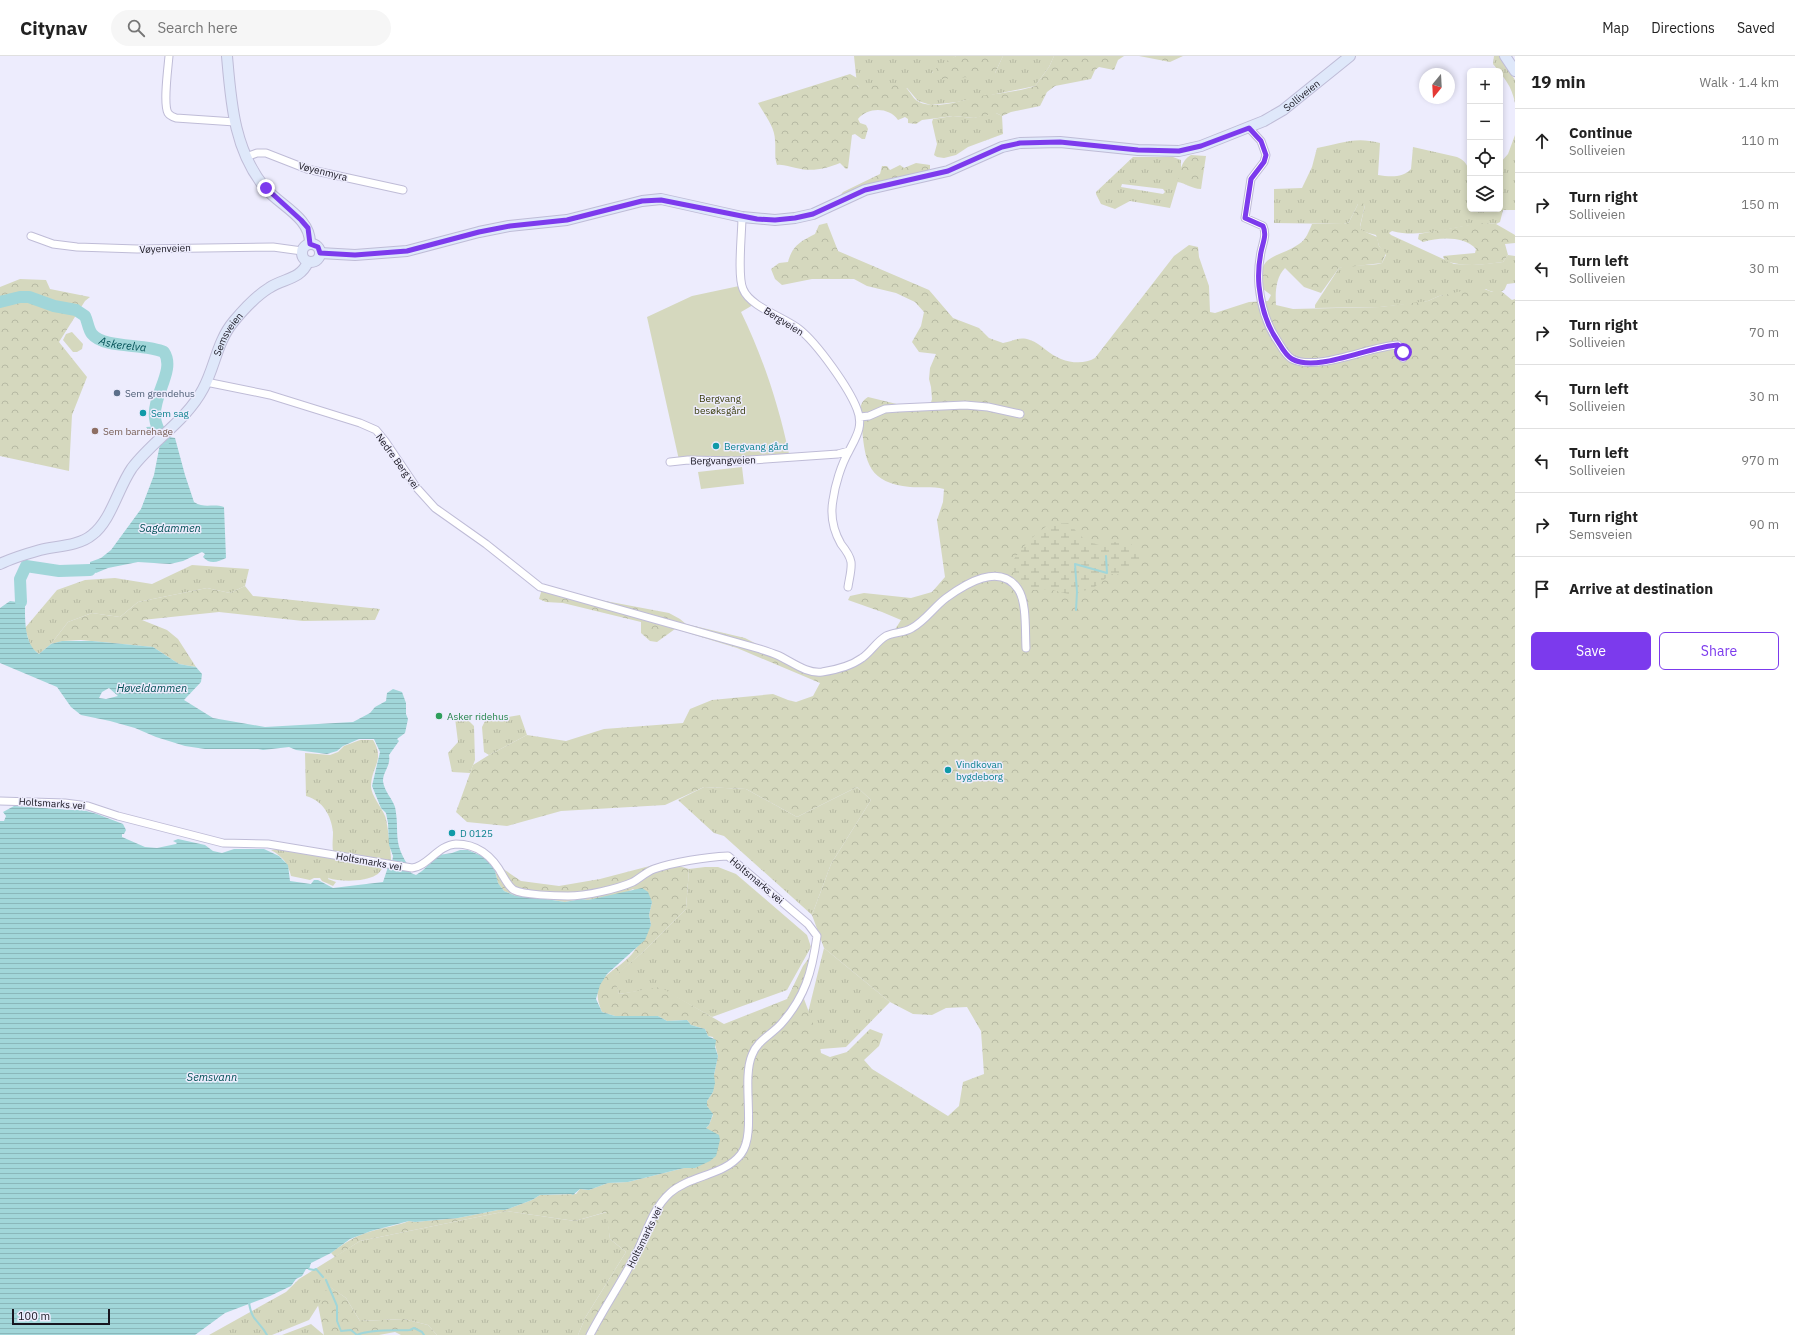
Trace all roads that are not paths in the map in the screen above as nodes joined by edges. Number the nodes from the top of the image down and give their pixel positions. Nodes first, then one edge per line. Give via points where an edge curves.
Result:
1 (168, 56) edge
2 (227, 56) edge
3 (1350, 56) edge
4 (1505, 56) edge
5 (1515, 71) edge
6 (235, 122) junction
7 (1249, 128) junction
8 (246, 157) junction
9 (402, 190) dead end
10 (742, 217) junction
11 (31, 236) dead end
12 (310, 244) junction
13 (302, 251) junction
14 (320, 253) junction
15 (308, 262) junction
16 (1404, 358) dead end
17 (206, 382) junction
18 (1020, 414) dead end
19 (860, 417) junction
20 (849, 451) junction
21 (670, 462) dead end
22 (0, 564) edge
23 (848, 586) dead end
24 (1026, 648) dead end
25 (0, 801) edge
26 (590, 1335) edge

1 - 6 street via 166,99 168,113 171,116
2 - 6 street
3 - 7 street, Solliveien via 1283,110
4 - 5 street
6 - 8 street
7 - 10 street, Solliveien via 1201,146 1179,151 1138,150 1060,142 1020,143 1002,147 948,171 865,190 813,214 775,220
7 - 16 street via 1261,141 1266,155 1264,162 1251,179 1245,218 1263,226 1266,233 1261,253 1259,285 1270,329 1282,348 1290,358 1302,363 1315,363 1398,345
8 - 9 street, Vøyenmyra via 257,152 266,153 307,169
8 - 12 street via 266,188 308,228
10 - 14 street, Solliveien via 661,200 642,201 567,220 479,232 407,251 355,255
10 - 19 street, Bergveien via 742,288 754,303 785,319 807,336 823,354 852,398
11 - 13 street, Vøyenveien via 53,244 77,247 273,247
12 - 13 street
12 - 14 street via 318,247
13 - 15 street via 303,258
14 - 15 street via 316,261
15 - 17 street, Semsveien via 296,277 270,287 233,322 218,347
17 - 22 street, Semsveien via 197,398 131,470 102,523 91,536
17 - 24 street, Nedre Berg vei via 270,396 376,430 416,487 435,508 540,587 760,649 778,655 806,670 820,672 842,667 862,658 880,640 912,628 958,591 986,577 998,575 1018,589 1022,601
18 - 19 street via 966,405 885,409
19 - 20 street via 856,440
20 - 21 street, Bergvangveien via 838,454 738,461
20 - 23 street via 831,512 833,523 851,562
25 - 26 street, Holtsmarks vei via 88,806 218,842 268,844 412,868 420,866 437,852 454,844 469,846 482,850 495,862 511,887 523,893 569,896 590,894 633,882 653,869 712,856 728,856 808,924 816,936 809,979 802,994 780,1025 758,1044 752,1055 748,1132 742,1153 727,1166 682,1184 660,1204 635,1256

